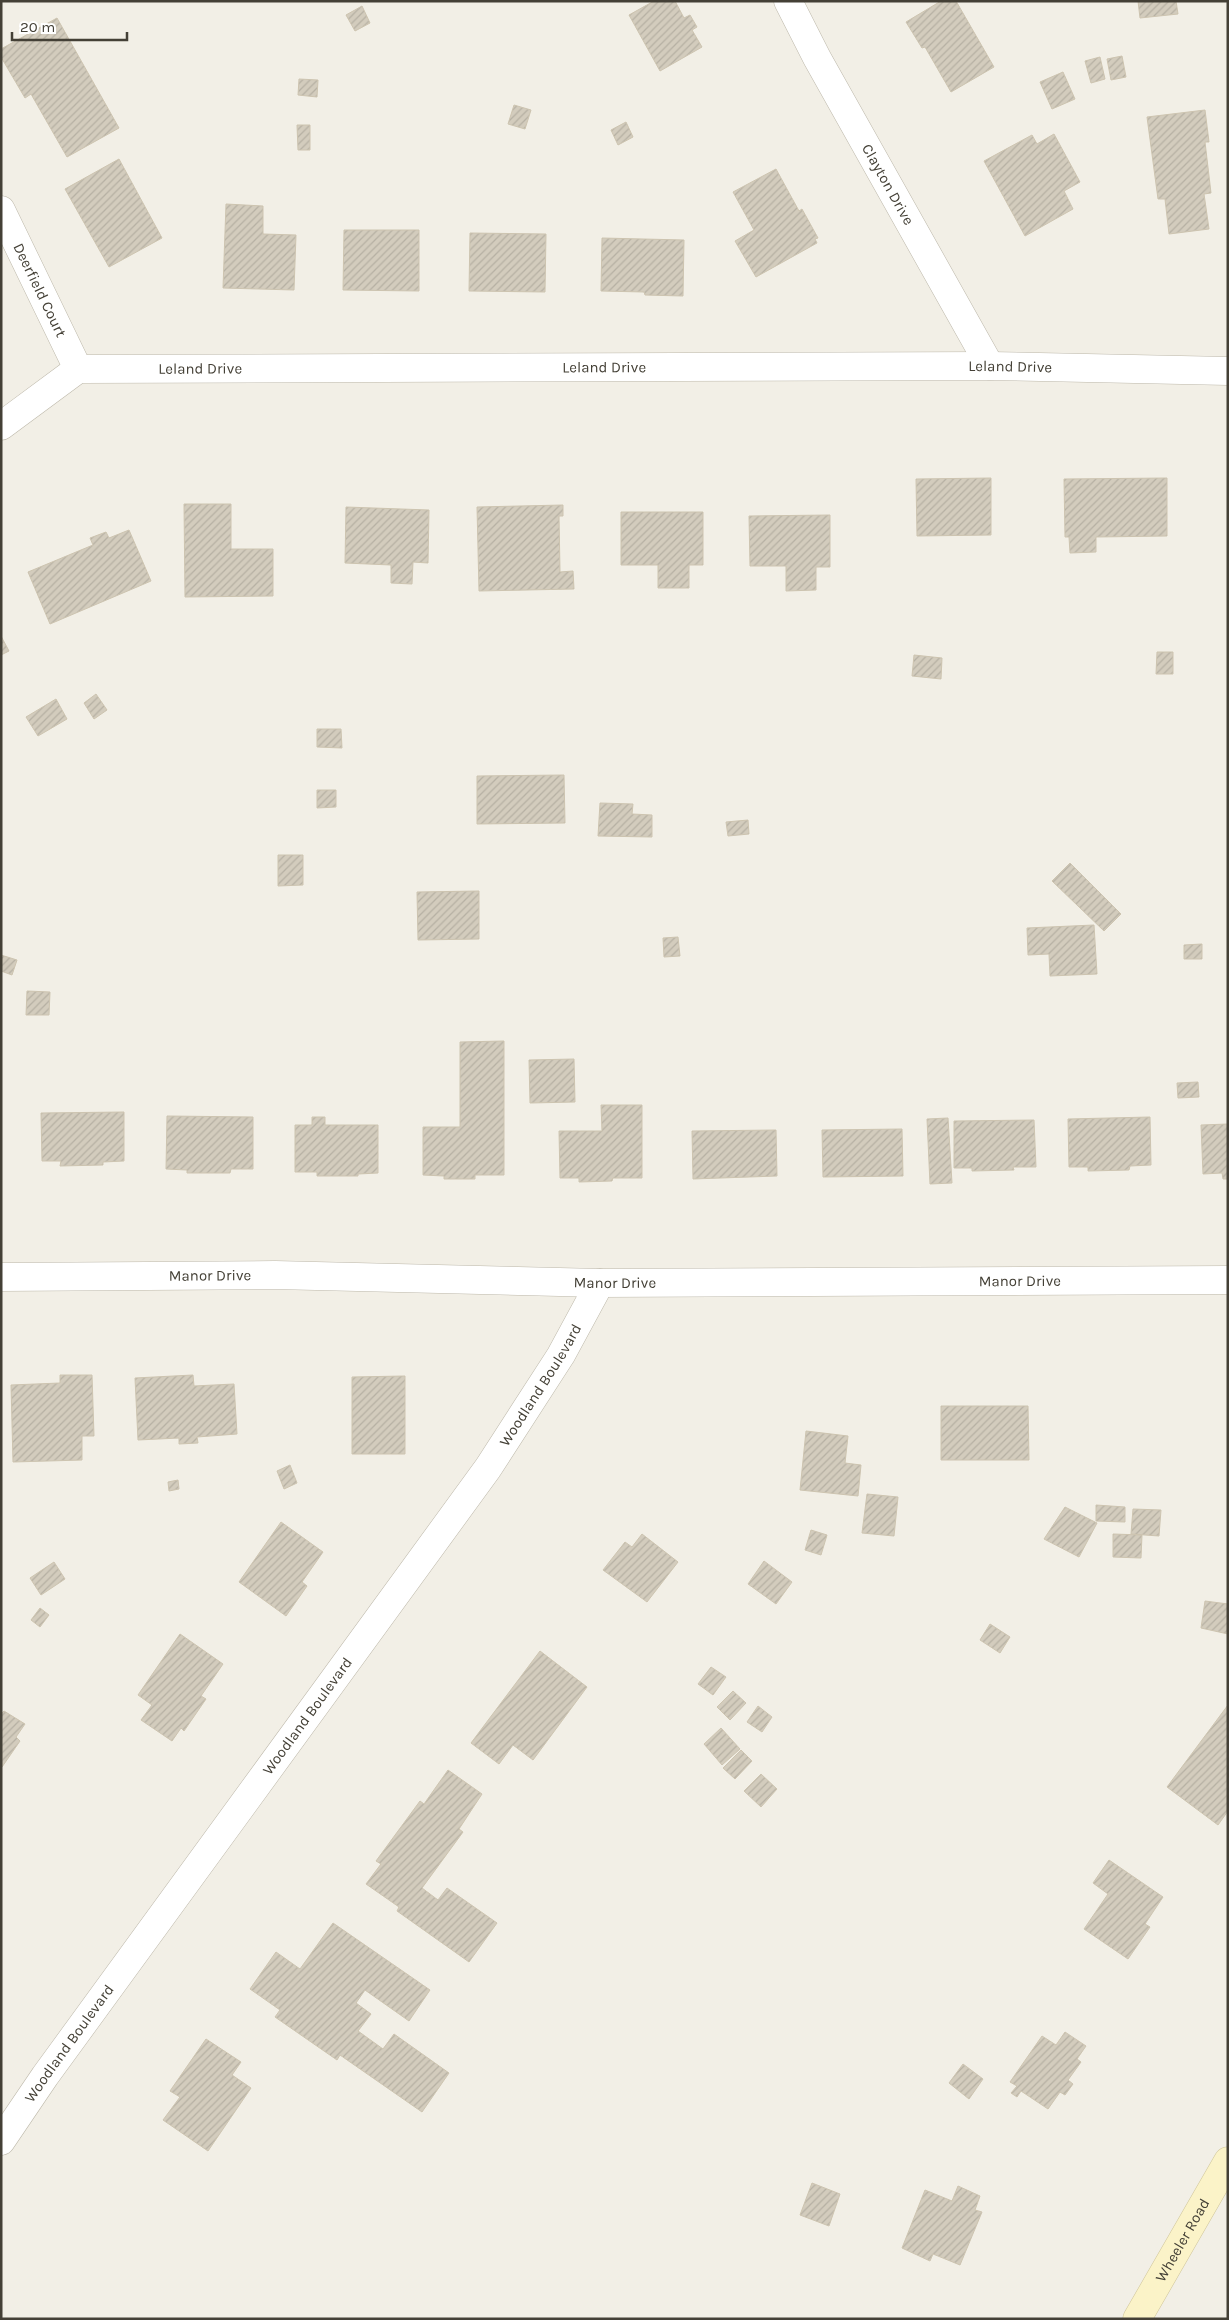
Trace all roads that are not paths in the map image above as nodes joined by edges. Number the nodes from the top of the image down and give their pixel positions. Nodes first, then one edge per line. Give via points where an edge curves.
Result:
1 (788, 1) edge
2 (1, 210) edge
3 (990, 366) junction
4 (78, 369) junction
5 (1228, 372) edge
6 (1, 426) edge
7 (1, 1277) edge
8 (1228, 1280) edge
9 (600, 1283) junction
10 (1, 2141) edge
11 (1228, 2161) edge
12 (1138, 2319) edge

1 - 3 street, Clayton Drive
2 - 4 street, Deerfield Court
3 - 4 street, Leland Drive
3 - 5 street, Leland Drive
4 - 6 street
7 - 9 street, Manor Drive via 275,1275
8 - 9 street, Manor Drive
9 - 10 street, Woodland Boulevard via 561,1355 488,1468
11 - 12 main road, Wheeler Road

